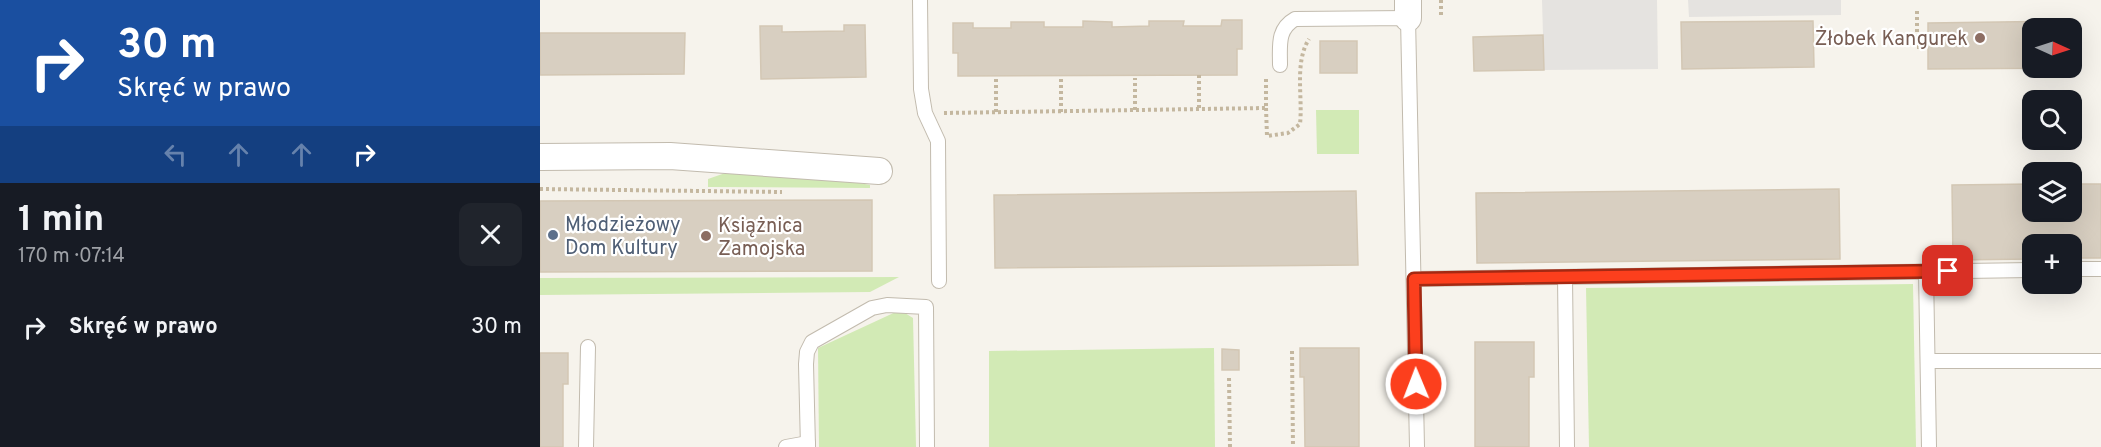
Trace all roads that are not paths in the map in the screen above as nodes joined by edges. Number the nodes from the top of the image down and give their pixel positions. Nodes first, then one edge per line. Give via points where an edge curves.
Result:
1 (920, 0) edge
2 (1408, 9) edge
3 (1280, 65) dead end
4 (540, 158) edge
5 (879, 171) dead end
6 (2082, 269) edge
7 (2101, 269) edge
8 (2022, 270) edge
9 (1926, 271) junction
10 (1566, 277) junction
11 (1414, 279) junction
12 (939, 281) dead end
13 (588, 347) dead end
14 (2101, 360) edge
15 (1928, 361) junction
16 (808, 445) edge
17 (586, 447) edge
18 (786, 447) edge
19 (927, 447) edge
20 (1417, 447) edge
21 (1567, 447) edge
22 (1929, 447) edge

1 - 12 lane via 921,89 925,113 938,141
2 - 3 lane via 1296,19 1282,31
2 - 11 lane
4 - 5 street via 670,156
6 - 7 lane
8 - 9 lane
9 - 10 lane
9 - 15 lane
10 - 11 lane
10 - 21 lane
11 - 20 lane
13 - 17 lane
14 - 15 lane
15 - 22 lane
16 - 18 lane
16 - 19 lane via 806,364 812,342 887,304 926,307

